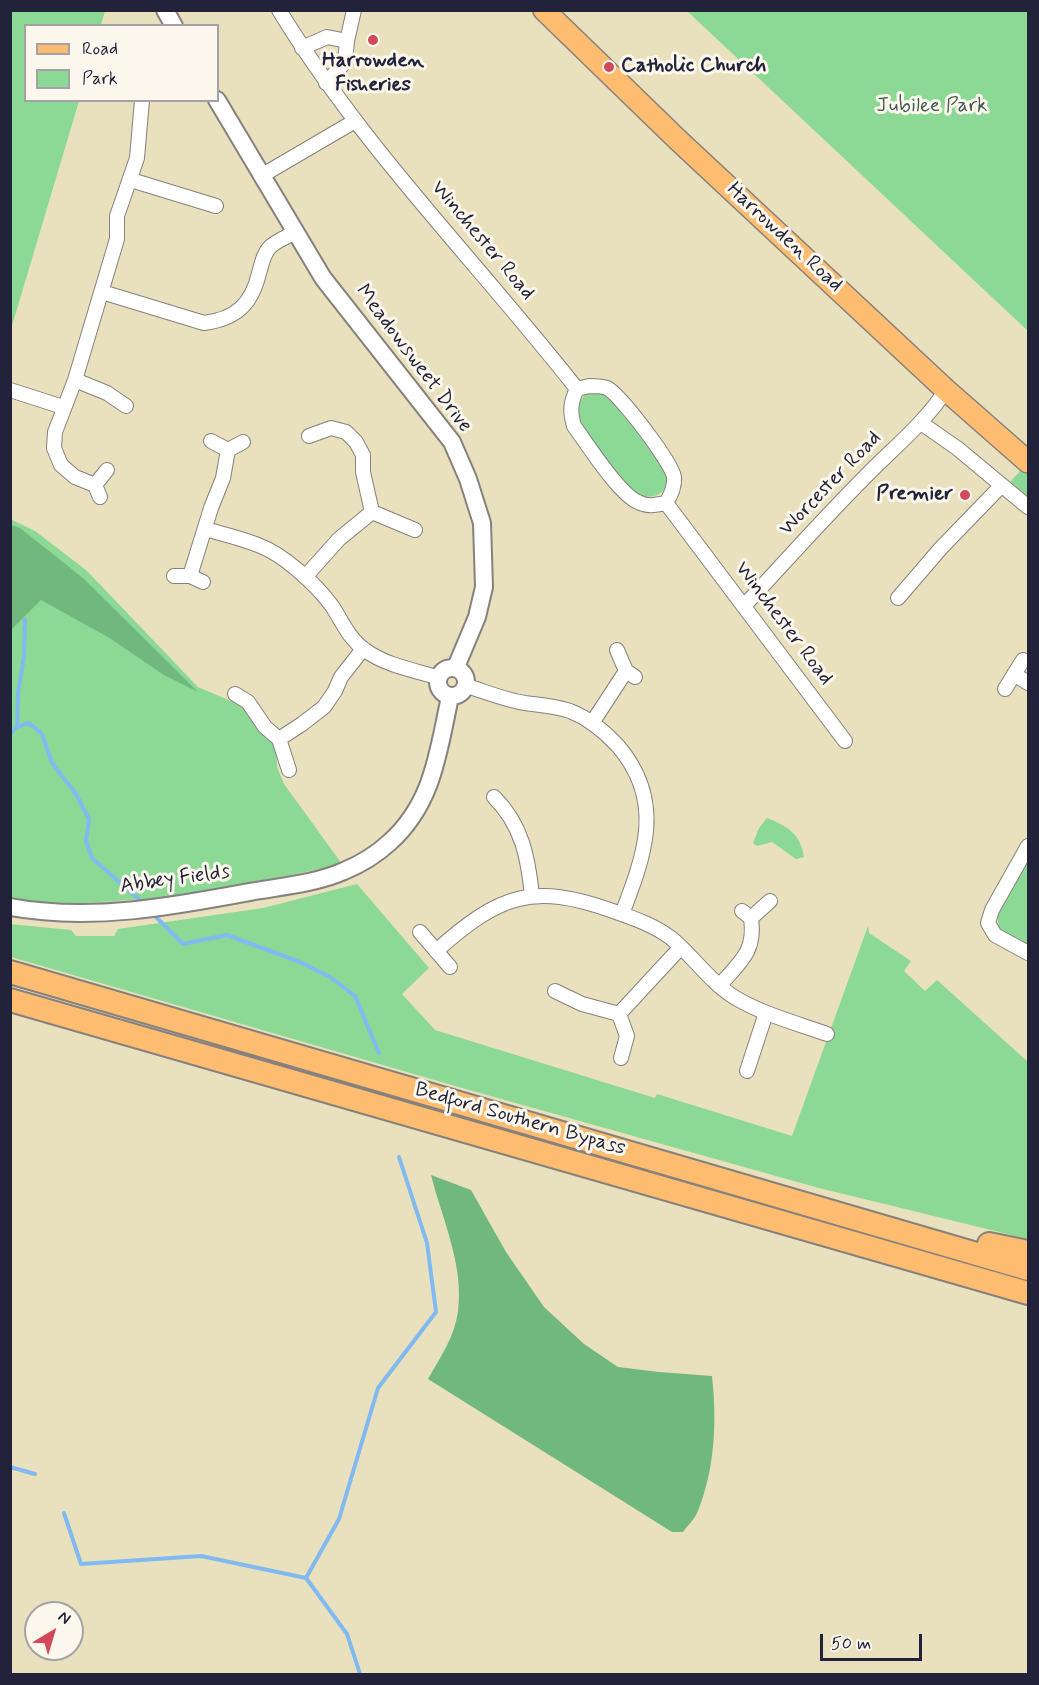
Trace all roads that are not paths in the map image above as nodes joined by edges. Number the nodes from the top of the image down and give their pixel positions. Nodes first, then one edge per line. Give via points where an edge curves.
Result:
1 (165, 10) edge
2 (279, 10) edge
3 (354, 10) edge
4 (544, 10) edge
5 (173, 24) edge
6 (347, 41) junction
7 (302, 48) junction
8 (326, 83) junction
9 (142, 102) edge
10 (218, 102) edge
11 (355, 120) junction
12 (261, 176) junction
13 (131, 180) junction
14 (216, 206) dead end
15 (295, 232) junction
16 (102, 292) junction
17 (75, 380) junction
18 (578, 389) junction
19 (10, 390) edge
20 (946, 390) junction
21 (126, 405) dead end
22 (63, 407) junction
23 (921, 423) junction
24 (309, 436) dead end
25 (211, 441) dead end
26 (243, 442) dead end
27 (228, 450) junction
28 (1029, 462) edge
29 (107, 470) dead end
30 (1002, 485) junction
31 (666, 503) junction
32 (1029, 507) edge
33 (372, 512) junction
34 (205, 529) junction
35 (415, 530) dead end
36 (174, 576) dead end
37 (305, 577) junction
38 (898, 598) dead end
39 (744, 606) junction
40 (363, 649) junction
41 (617, 650) dead end
42 (1023, 660) dead end
43 (456, 667) junction
44 (1014, 675) junction
45 (437, 677) junction
46 (1029, 683) edge
47 (467, 687) junction
48 (1005, 689) dead end
49 (235, 694) dead end
50 (450, 697) junction
51 (592, 723) junction
52 (279, 739) junction
53 (845, 741) dead end
54 (289, 770) dead end
55 (494, 797) dead end
56 (1029, 846) edge
57 (532, 896) junction
58 (770, 901) dead end
59 (10, 907) edge
60 (622, 915) junction
61 (420, 932) dead end
62 (681, 947) junction
63 (436, 951) junction
64 (1029, 953) edge
65 (450, 967) dead end
66 (10, 972) edge
67 (720, 986) junction
68 (555, 991) dead end
69 (10, 1000) edge
70 (766, 1013) junction
71 (619, 1014) junction
72 (827, 1034) dead end
73 (621, 1058) dead end
74 (747, 1071) dead end
75 (864, 1221) junction
76 (855, 1242) junction
77 (1029, 1252) edge
78 (1029, 1269) edge
79 (1029, 1293) edge
80 (1029, 1310) edge

1 - 5 street
2 - 7 street, Winchester Road
3 - 6 street
4 - 20 main road, Harrowden Road
6 - 7 street via 327,37
6 - 8 street via 345,62
7 - 8 street, Winchester Road
8 - 11 street, Winchester Road
9 - 13 street
10 - 12 street, Meadowsweet Drive
11 - 12 street
11 - 18 street, Winchester Road
12 - 15 street, Meadowsweet Drive
13 - 14 street
13 - 16 street via 117,216 117,239
15 - 16 street via 270,247 255,291 232,316 219,321 204,322
15 - 43 street, Meadowsweet Drive via 323,278 452,442 468,479 482,523 484,586 477,616
16 - 17 street
17 - 21 street
17 - 22 street
18 - 31 street via 570,413 574,426 626,495 653,506
18 - 31 street via 606,387 619,396 669,464 674,478
19 - 22 street
20 - 23 street, Worcester Road
20 - 28 main road, Harrowden Road
22 - 29 street via 54,448 61,465 97,491
23 - 30 street
23 - 39 street, Worcester Road
24 - 33 street via 331,424 356,442 363,455
25 - 27 street
26 - 27 street
27 - 34 street via 223,478
30 - 32 street
30 - 38 street
31 - 39 street, Winchester Road
33 - 35 street
33 - 37 street via 339,538
34 - 36 street via 196,579
34 - 37 street via 260,545
37 - 40 street
39 - 53 street, Winchester Road
40 - 45 street
40 - 52 street via 324,707
41 - 51 street via 631,674
42 - 44 street
43 - 45 street via 444,669
43 - 47 street via 466,676
44 - 46 street
44 - 48 street
45 - 50 street via 440,689
47 - 50 street via 460,695
47 - 51 street via 524,703 552,705
49 - 52 street via 248,702 265,727
50 - 59 street, Abbey Fields via 436,766 418,806 391,841 344,872 308,882 146,910 81,913
51 - 60 street via 630,760 646,800 645,844
52 - 54 street
55 - 57 street via 512,806 524,845
56 - 64 street via 988,923 995,935
57 - 60 street via 587,902
57 - 63 street via 483,913
58 - 67 street via 746,915 753,933 752,944
60 - 62 street via 651,926
61 - 63 street
62 - 67 street
62 - 71 street
63 - 65 street
66 - 75 highway, Bedford Southern Bypass
67 - 70 street
68 - 71 street via 582,1004
69 - 76 highway, Bedford Southern Bypass
70 - 72 street
70 - 74 street
71 - 73 street via 627,1036
75 - 77 highway
75 - 78 highway, Bedford Southern Bypass
76 - 79 highway, Bedford Southern Bypass
76 - 80 highway

